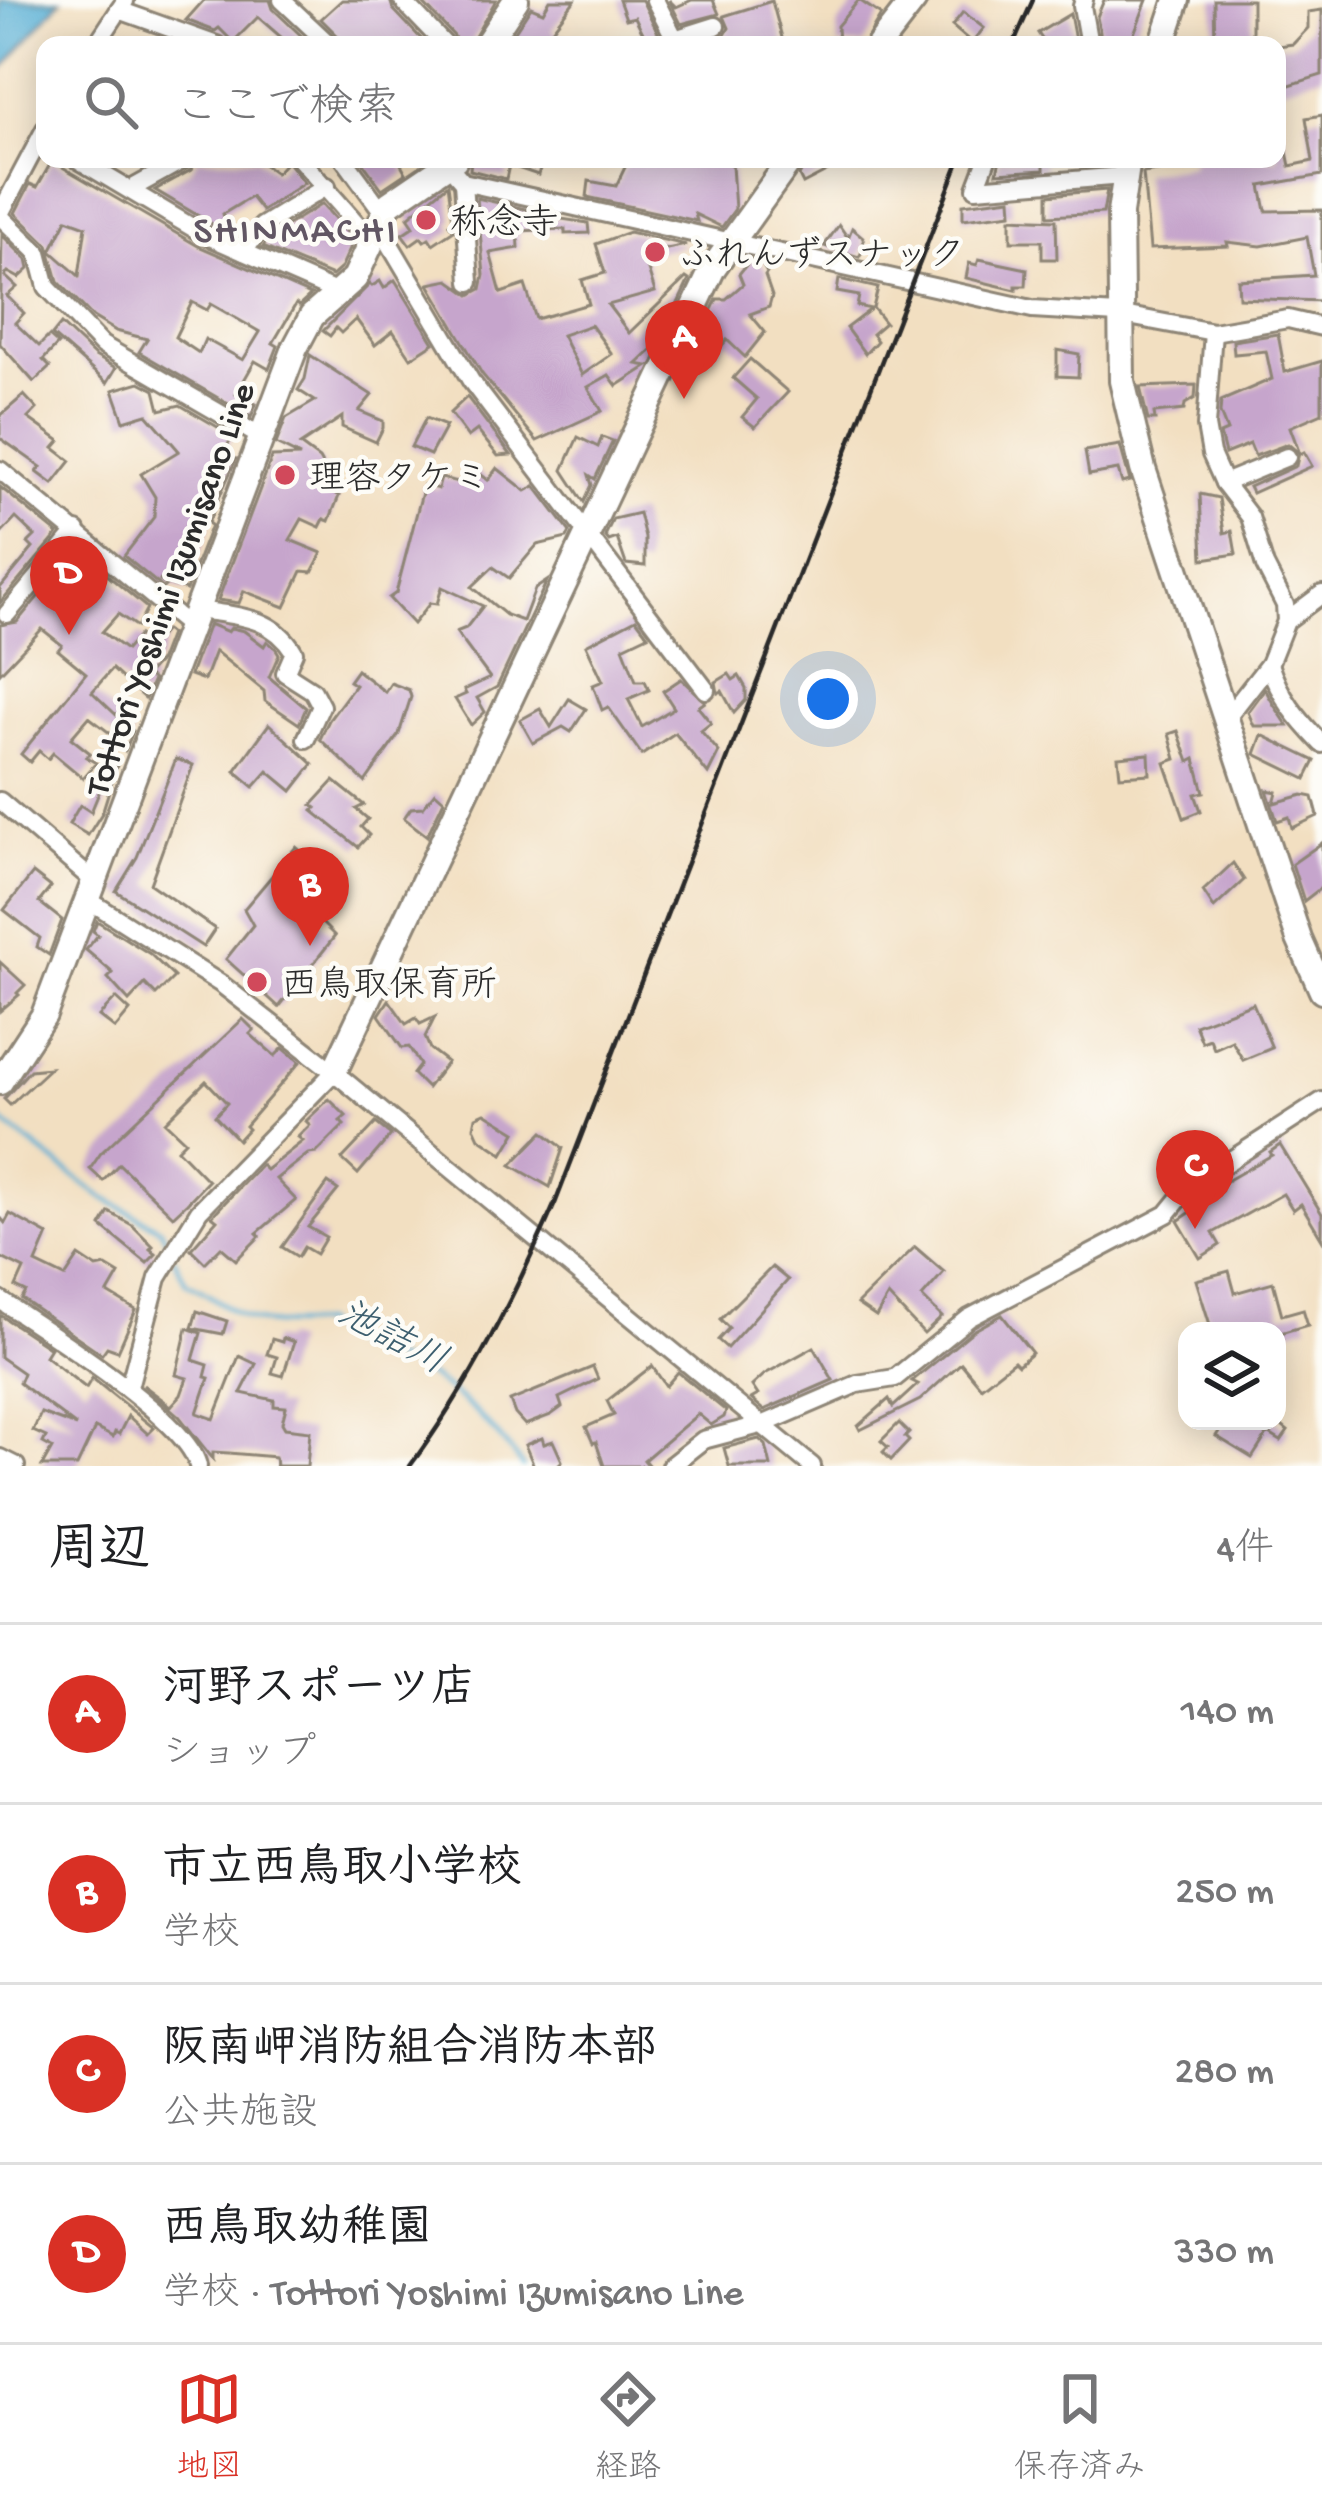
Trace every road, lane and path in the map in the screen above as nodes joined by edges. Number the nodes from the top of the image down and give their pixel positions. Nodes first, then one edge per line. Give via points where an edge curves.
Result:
1 (282, 0) edge
2 (402, 0) edge
3 (516, 0) edge
4 (655, 0) edge
5 (914, 0) edge
6 (1084, 0) edge
7 (1177, 0) edge
8 (122, 5) edge
9 (716, 26) dead end
10 (102, 36) edge
11 (196, 36) edge
12 (320, 36) edge
13 (436, 36) edge
14 (492, 36) edge
15 (673, 36) edge
16 (684, 36) edge
17 (886, 36) edge
18 (1088, 36) edge
19 (1165, 36) edge
20 (36, 149) edge
21 (93, 168) edge
22 (168, 168) edge
23 (309, 168) edge
24 (349, 168) edge
25 (448, 168) edge
26 (452, 168) edge
27 (459, 168) edge
28 (784, 168) edge
29 (983, 168) edge
30 (1054, 168) edge
31 (1120, 168) edge
32 (1125, 168) edge
33 (1056, 181) junction
34 (327, 186) junction
35 (130, 189) junction
36 (0, 215) edge
37 (380, 228) junction
38 (730, 242) junction
39 (244, 252) junction
40 (470, 282) dead end
41 (338, 293) junction
42 (1118, 314) junction
43 (1322, 327) edge
44 (1213, 332) junction
45 (261, 436) junction
46 (1287, 457) dead end
47 (0, 470) edge
48 (1224, 483) junction
49 (77, 531) junction
50 (589, 536) junction
51 (1322, 594) edge
52 (7, 614) dead end
53 (194, 618) junction
54 (1286, 621) junction
55 (1269, 664) junction
56 (706, 691) dead end
57 (1226, 719) junction
58 (306, 739) dead end
59 (1322, 744) edge
60 (0, 801) edge
61 (93, 892) junction
62 (1322, 991) edge
63 (334, 1072) junction
64 (0, 1082) edge
65 (1322, 1101) edge
66 (0, 1300) edge
67 (128, 1387) junction
68 (764, 1424) junction
69 (0, 1458) edge
70 (16, 1466) edge
71 (198, 1466) edge
72 (670, 1466) edge
73 (812, 1466) edge

1 - 12 street
2 - 13 street
3 - 14 street
4 - 15 street
5 - 17 street
6 - 18 street
7 - 19 street
8 - 10 street
8 - 11 street
9 - 16 street
20 - 36 street
21 - 35 street
22 - 35 street
23 - 34 street
24 - 37 street
25 - 37 street, Tottori Yoshimi Izumisano Line via 400,194
26 - 40 street
27 - 38 street
28 - 38 street
29 - 33 street via 976,188
30 - 33 street
31 - 33 street
32 - 42 street
34 - 37 street
34 - 39 street via 262,226
35 - 39 street
36 - 45 street via 38,253 47,287 102,346
37 - 41 street, Tottori Yoshimi Izumisano Line via 355,278
37 - 50 street via 471,381
38 - 42 street via 1032,309
38 - 50 street
39 - 41 street
41 - 45 street, Tottori Yoshimi Izumisano Line via 312,316
42 - 44 street
42 - 57 street via 1122,381 1143,469
43 - 44 street via 1288,319
44 - 48 street via 1206,427
45 - 53 street, Tottori Yoshimi Izumisano Line
46 - 48 street
47 - 49 street
48 - 54 street via 1250,517
49 - 52 street
49 - 53 street
50 - 56 street
50 - 63 street
51 - 54 street
53 - 58 street via 250,618 286,638 295,652 285,674 321,706
53 - 61 street, Tottori Yoshimi Izumisano Line
54 - 55 street
55 - 57 street
55 - 59 street via 1292,712
57 - 62 street
60 - 61 street
61 - 63 street
61 - 64 street, Tottori Yoshimi Izumisano Line via 44,1015
63 - 67 street via 200,1211 158,1278
63 - 68 street
65 - 68 street via 1189,1187 1167,1214 969,1318 895,1378 857,1384
66 - 67 street
67 - 71 street
68 - 72 street via 703,1440
68 - 73 street
69 - 70 street

